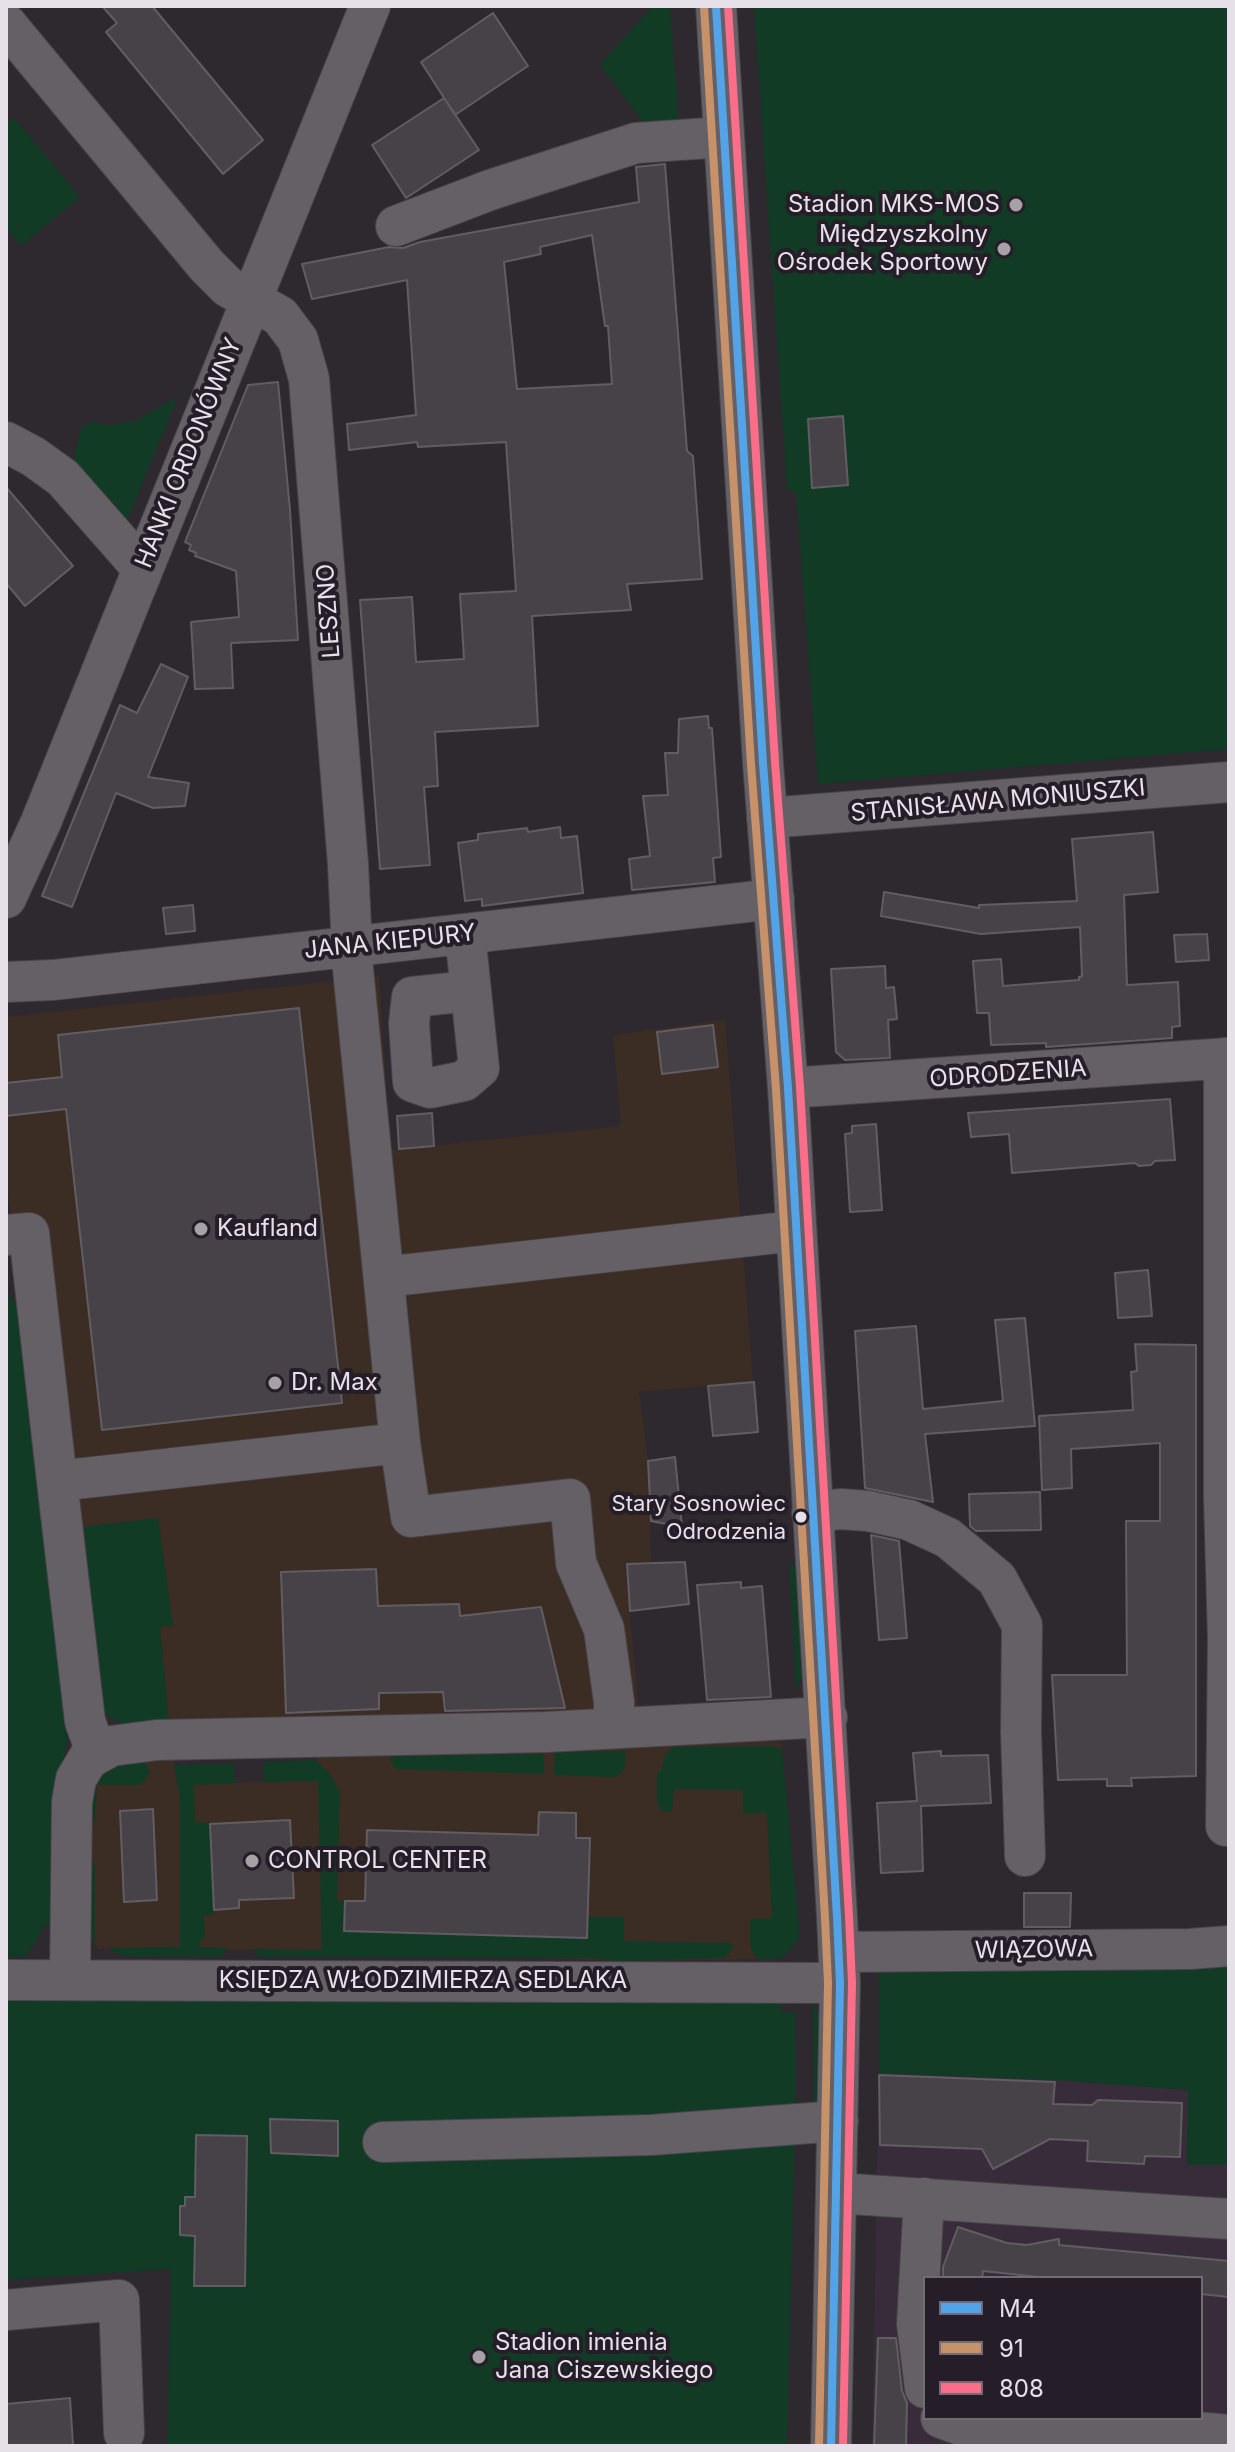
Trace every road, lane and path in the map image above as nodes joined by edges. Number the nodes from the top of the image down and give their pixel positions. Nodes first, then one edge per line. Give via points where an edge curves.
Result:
1 (370, 6) edge
2 (716, 6) edge
3 (6, 24) edge
4 (724, 137) junction
5 (396, 226) dead end
6 (251, 298) junction
7 (6, 442) edge
8 (142, 568) junction
9 (1229, 782) edge
10 (767, 818) junction
11 (7, 895) edge
12 (774, 899) junction
13 (465, 934) junction
14 (353, 947) junction
15 (6, 982) edge
16 (470, 991) dead end
17 (1226, 1058) edge
18 (788, 1088) junction
19 (795, 1231) junction
20 (6, 1235) edge
21 (384, 1277) junction
22 (400, 1443) junction
23 (57, 1481) junction
24 (1227, 1498) edge
25 (812, 1513) junction
26 (1228, 1639) edge
27 (827, 1717) junction
28 (614, 1728) junction
29 (96, 1752) junction
30 (1226, 1826) dead end
31 (1025, 1856) dead end
32 (1229, 1946) edge
33 (839, 1968) junction
34 (6, 1980) edge
35 (70, 1980) junction
36 (838, 2121) junction
37 (383, 2142) dead end
38 (836, 2193) junction
39 (924, 2198) junction
40 (1229, 2219) edge
41 (6, 2310) edge
42 (921, 2324) edge
43 (923, 2356) edge
44 (947, 2420) edge
45 (124, 2433) dead end
46 (1229, 2435) edge
47 (831, 2446) edge

1 - 6 street, HANKI ORDONÓWNY
2 - 4 street
3 - 6 street, LESZNO via 207,266 228,287
4 - 5 street via 636,143
4 - 10 street
6 - 8 street, HANKI ORDONÓWNY
6 - 14 street, LESZNO via 280,316 298,340 309,379
7 - 8 street via 63,478
8 - 11 street, HANKI ORDONÓWNY
9 - 10 street, STANISŁAWA MONIUSZKI
10 - 12 street
12 - 13 street, JANA KIEPURY
12 - 18 street
13 - 14 street, JANA KIEPURY
13 - 16 street
14 - 15 street, JANA KIEPURY
14 - 21 street, LESZNO
17 - 18 street, ODRODZENIA
17 - 24 street
18 - 19 street
19 - 21 street
19 - 25 street
20 - 23 street via 29,1233
21 - 22 street, LESZNO
22 - 23 street
22 - 28 street, LESZNO via 411,1517 570,1499 576,1563 604,1629
23 - 29 street via 85,1721
24 - 26 street
25 - 27 street
25 - 31 street via 868,1511 909,1520 948,1538 997,1579 1022,1625
26 - 30 street
27 - 28 street
27 - 33 street
28 - 29 street via 157,1740
29 - 35 street via 81,1767 72,1802
32 - 33 street, WIĄZOWA
33 - 35 street, KSIĘDZA WŁODZIMIERZA SEDLAKA
33 - 36 street
34 - 35 street, KSIĘDZA WŁODZIMIERZA SEDLAKA
36 - 37 street via 651,2135
36 - 38 street
38 - 39 street
38 - 47 street
39 - 40 street
39 - 42 street
41 - 45 street via 119,2300
42 - 43 street
44 - 46 street via 969,2428

